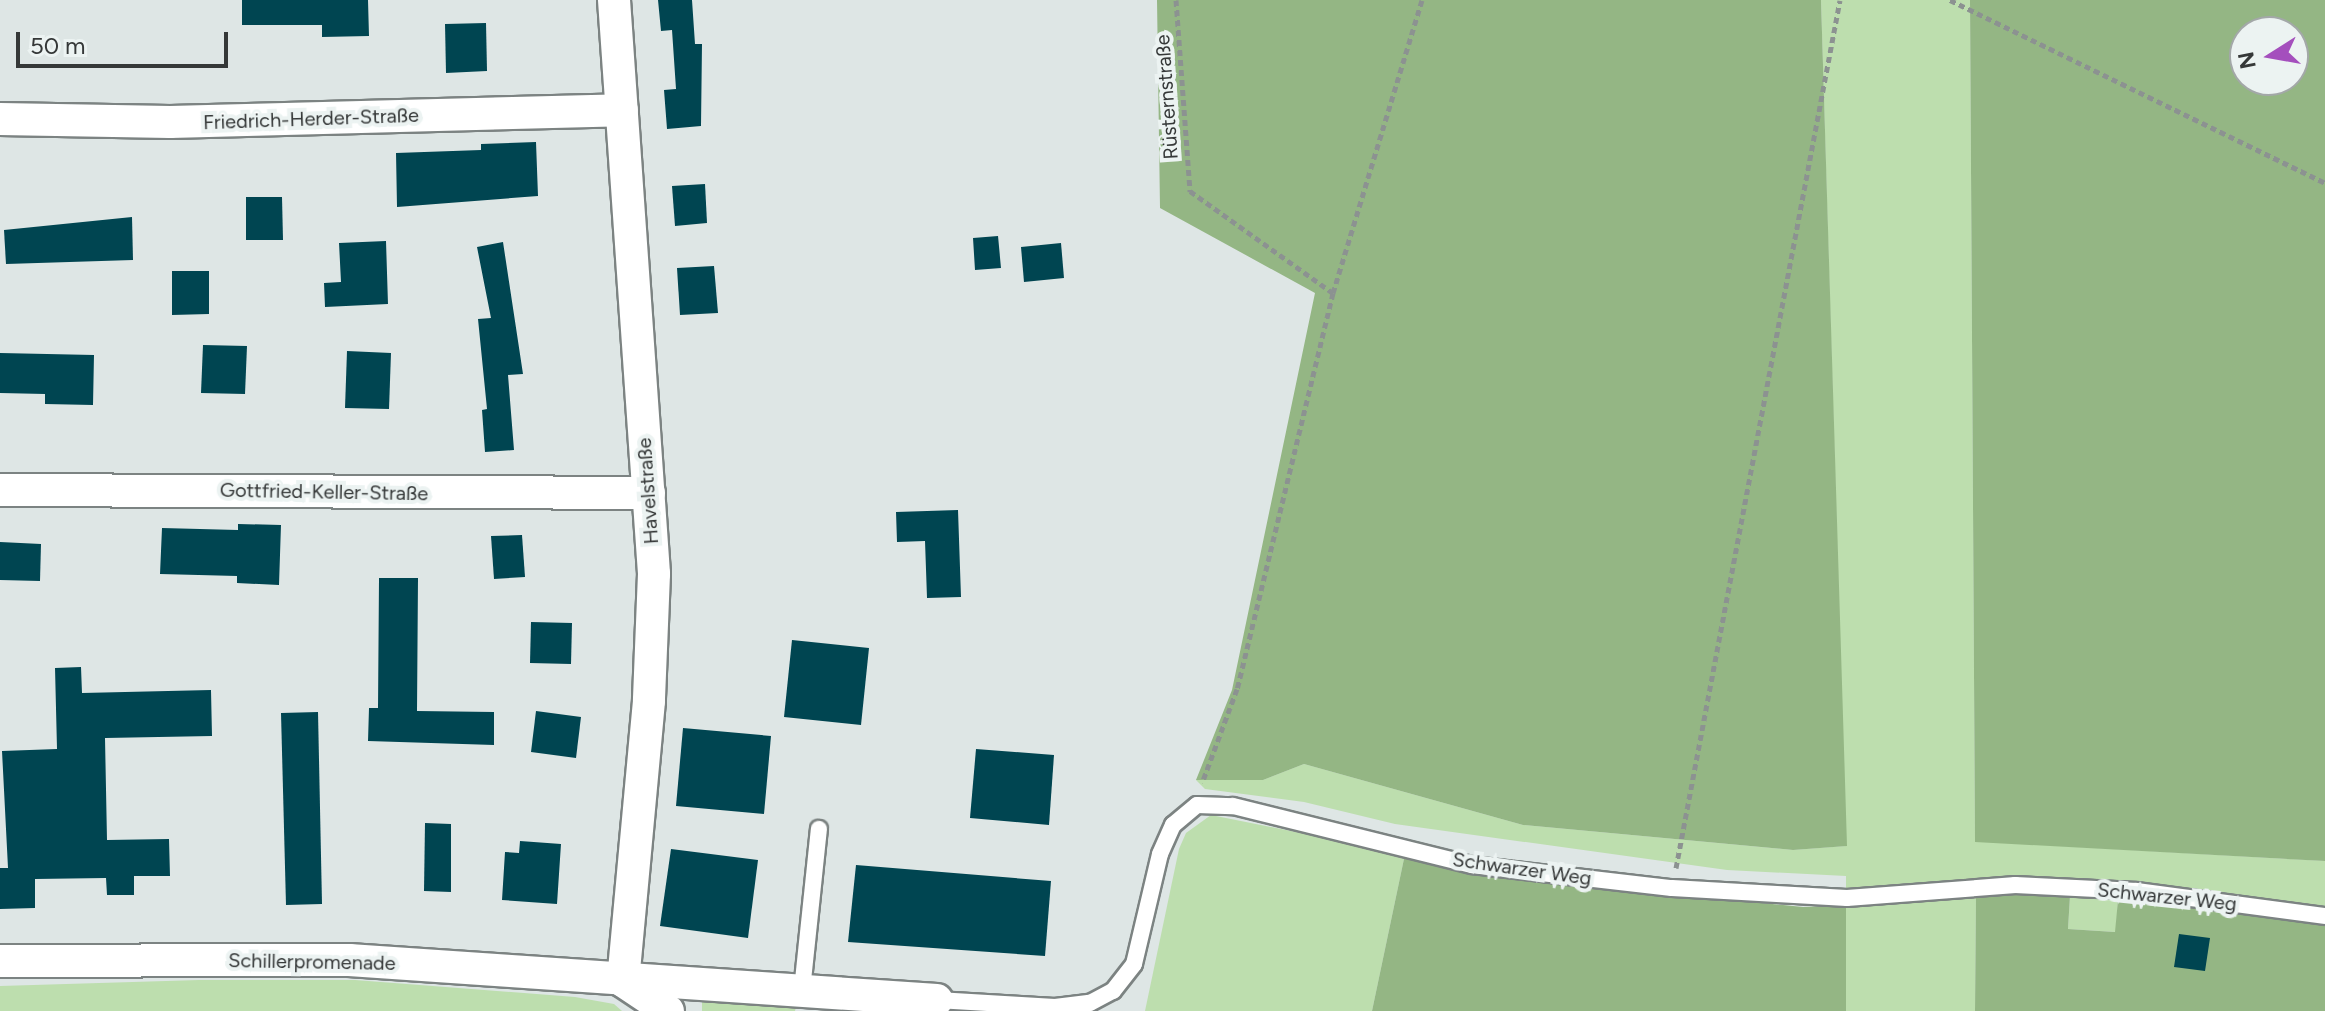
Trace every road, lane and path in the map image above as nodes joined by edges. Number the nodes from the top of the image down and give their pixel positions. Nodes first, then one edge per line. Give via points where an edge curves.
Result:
1 (614, 0) edge
2 (1176, 0) edge
3 (1422, 0) edge
4 (1840, 0) edge
5 (1950, 0) edge
6 (622, 110) junction
7 (0, 119) edge
8 (2325, 183) edge
9 (1333, 293) junction
10 (0, 490) edge
11 (649, 493) junction
12 (1197, 805) junction
13 (819, 829) dead end
14 (1672, 888) junction
15 (2325, 916) edge
16 (0, 961) edge
17 (623, 981) junction
18 (813, 997) edge
19 (937, 1000) joint
20 (668, 1011) edge

1 - 6 street, Havelstraße
2 - 9 path, Rüsternstraße via 1190,191
3 - 9 path
4 - 14 path via 1700,764
5 - 8 path
6 - 7 street, Friedrich-Herder-Straße via 170,122
6 - 11 street, Havelstraße
9 - 12 path via 1237,689
10 - 11 street, Gottfried-Keller-Straße
11 - 17 street, Havelstraße via 655,621
12 - 14 lane, Schwarzer Weg via 1233,806 1472,865
12 - 19 lane via 1173,825 1160,854 1134,964 1113,991 1090,1003 1055,1007
13 - 18 lane
14 - 15 lane, Schwarzer Weg via 1847,898 2015,885 2137,891
16 - 17 street, Schillerpromenade via 349,960
17 - 18 street, Schillerpromenade
17 - 20 street, Schillerpromenade
18 - 19 street, Schillerpromenade

